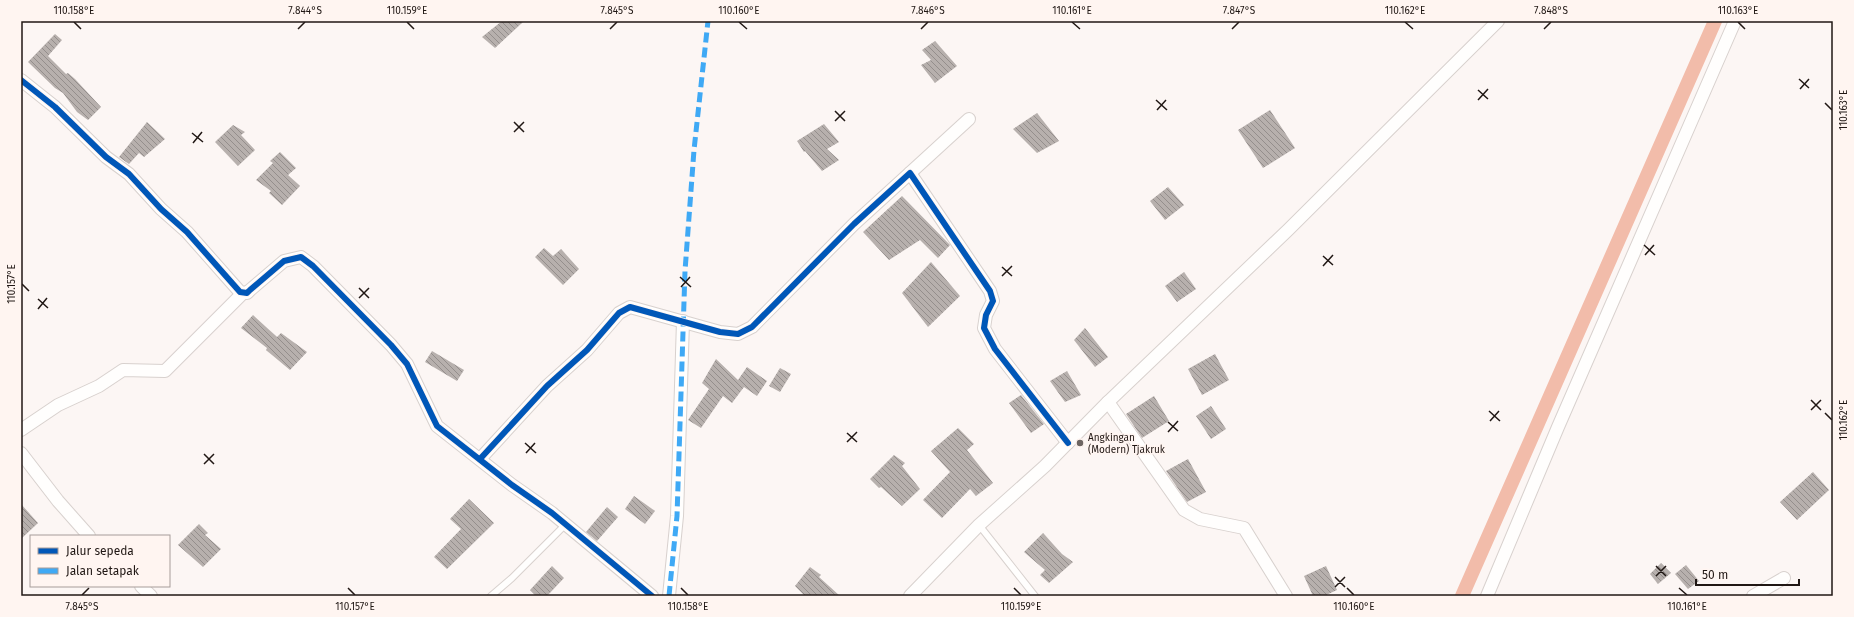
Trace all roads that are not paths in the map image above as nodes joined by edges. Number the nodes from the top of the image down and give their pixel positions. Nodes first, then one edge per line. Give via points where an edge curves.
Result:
1 (1498, 21) edge
2 (1735, 21) edge
3 (21, 80) edge
4 (969, 119) dead end
5 (910, 173) junction
6 (243, 293) junction
7 (683, 321) junction
8 (1108, 402) junction
9 (21, 430) edge
10 (1068, 443) junction
11 (21, 454) edge
12 (480, 459) junction
13 (565, 525) junction
14 (979, 525) junction
15 (88, 535) edge
16 (1784, 578) dead end
17 (142, 587) edge
18 (151, 596) edge
19 (491, 596) edge
20 (652, 596) edge
21 (669, 596) edge
22 (910, 596) edge
23 (1035, 596) edge
24 (1286, 596) edge
25 (1487, 596) edge
26 (1753, 596) edge

1 - 8 street via 1288,230
2 - 25 street
3 - 6 street via 55,107 106,157 129,174
4 - 5 street
5 - 7 street via 854,224 752,327 738,334 720,332
5 - 10 street via 990,290 993,301 986,315 984,328 995,349
6 - 9 street via 165,371 124,370 99,386 58,405
6 - 12 street via 284,261 301,257 313,266 398,353 416,381 437,426
7 - 12 street via 630,307 619,313 588,350 547,386
7 - 21 street via 677,516
8 - 10 street
8 - 24 street via 1184,510 1200,519 1244,528
10 - 14 street
11 - 15 street
12 - 13 street
13 - 19 lane
13 - 20 street
14 - 22 street
14 - 23 lane
16 - 26 street
17 - 18 street

